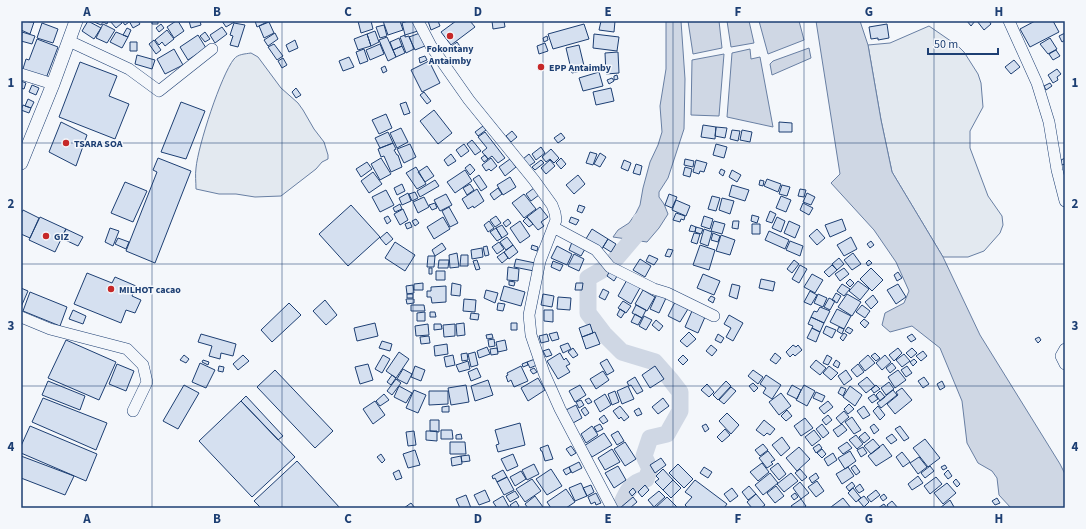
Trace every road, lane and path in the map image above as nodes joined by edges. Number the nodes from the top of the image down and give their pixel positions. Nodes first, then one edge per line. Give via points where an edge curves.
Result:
1 (76, 21) edge
2 (418, 21) edge
3 (1009, 21) edge
4 (69, 41) junction
5 (212, 49) dead end
6 (21, 74) edge
7 (53, 84) junction
8 (21, 164) edge
9 (1065, 200) edge
10 (554, 227) junction
11 (714, 316) dead end
12 (21, 317) edge
13 (1065, 349) edge
14 (1065, 364) edge
15 (133, 411) dead end
16 (612, 508) edge

1 - 4 main road
2 - 10 street via 431,46 469,100 552,206 556,220
3 - 9 street via 1037,83 1049,122
4 - 5 street via 129,69 159,90
4 - 7 main road
6 - 7 street
7 - 8 main road
10 - 11 street via 596,250 609,266
10 - 16 street via 540,261 529,315 531,335 560,409
12 - 15 street via 50,329 127,349 143,365 147,382
13 - 14 street via 1061,356

